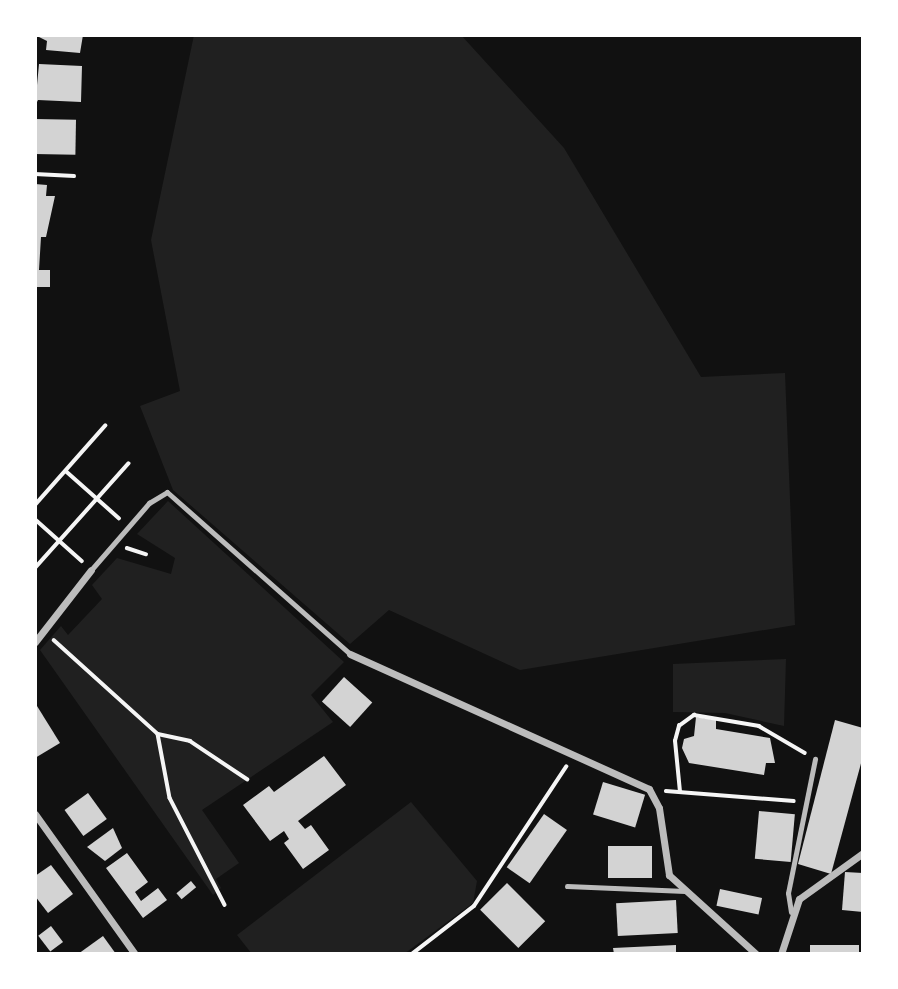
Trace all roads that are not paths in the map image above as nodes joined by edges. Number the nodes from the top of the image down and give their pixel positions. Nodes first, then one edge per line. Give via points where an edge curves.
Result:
1 (90, 570) joint
2 (35, 642) edge
3 (350, 654) joint
4 (815, 759) road end
5 (35, 814) edge
6 (863, 853) edge
7 (567, 886) dead end
8 (685, 891) junction
9 (791, 912) junction
10 (135, 954) edge
11 (756, 954) edge
12 (781, 954) edge

1 - 2 street
1 - 3 lane via 167,492
3 - 8 street via 649,789 659,808 662,859
4 - 9 lane via 788,893
5 - 10 street
6 - 9 street
7 - 8 lane
8 - 11 street
9 - 12 street

